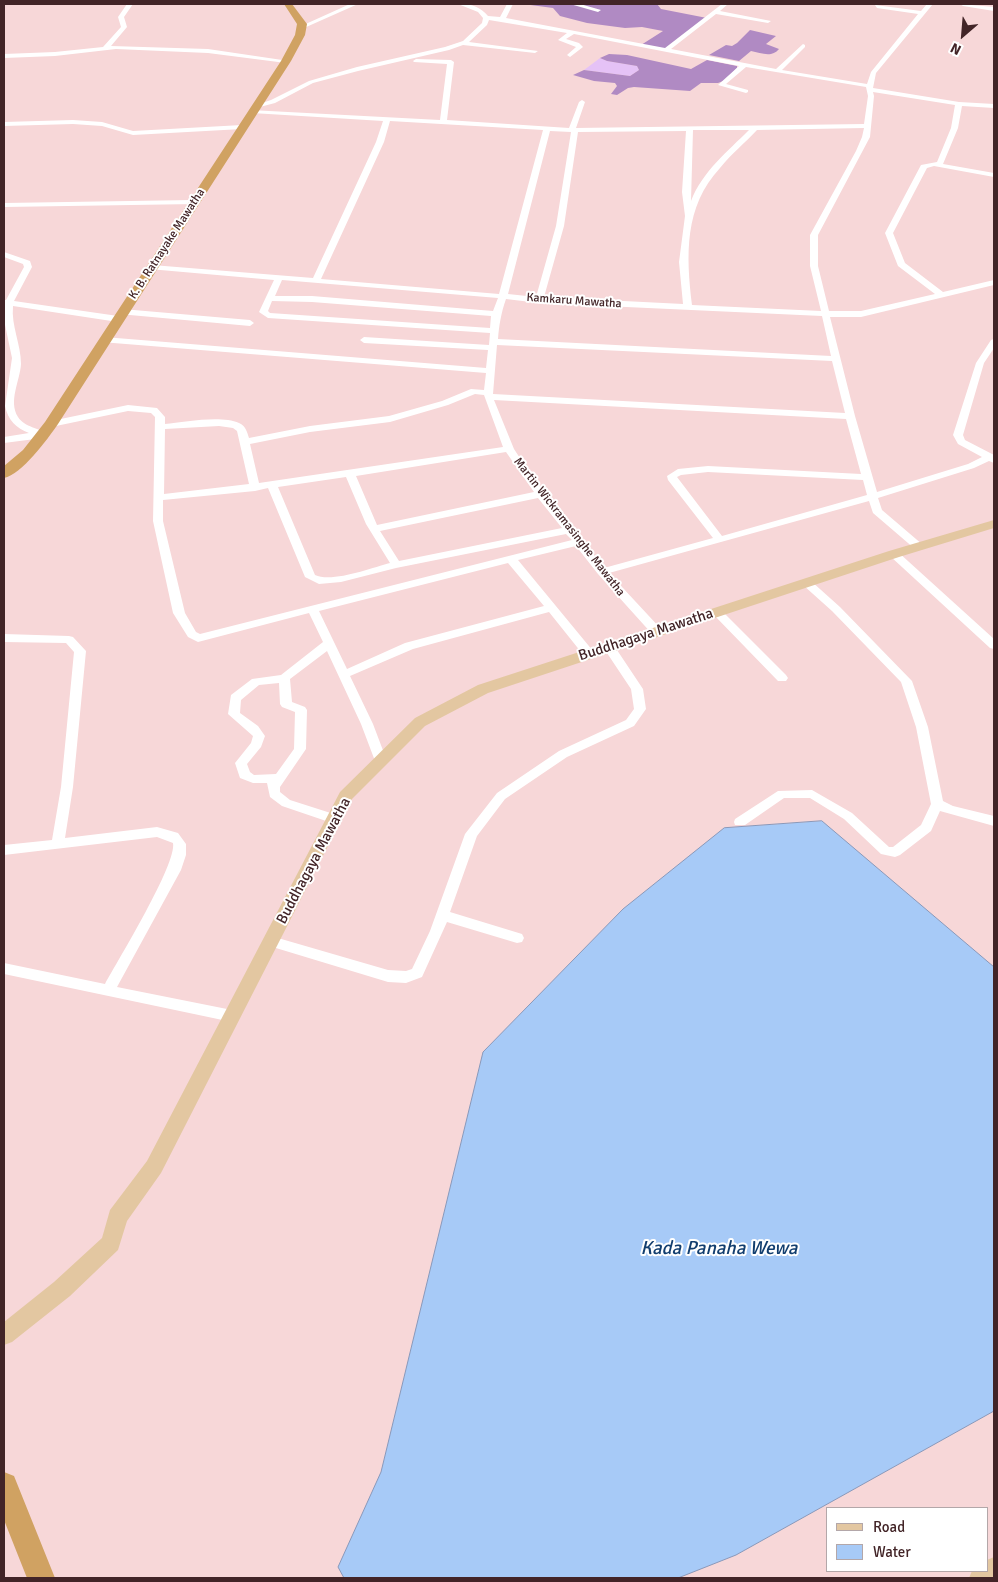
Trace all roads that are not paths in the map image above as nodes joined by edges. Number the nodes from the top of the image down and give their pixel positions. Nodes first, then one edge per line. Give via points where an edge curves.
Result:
1 (130, 4) edge
2 (288, 4) edge
3 (355, 4) edge
4 (462, 4) edge
5 (510, 4) edge
6 (573, 4) edge
7 (725, 4) edge
8 (930, 4) edge
9 (963, 4) edge
10 (877, 6) dead end
11 (994, 9) edge
12 (598, 10) dead end
13 (714, 12) junction
14 (922, 13) junction
15 (486, 18) junction
16 (502, 19) junction
17 (768, 21) dead end
18 (302, 27) junction
19 (573, 32) junction
20 (471, 36) junction
21 (481, 37) dead end
22 (463, 43) junction
23 (803, 46) dead end
24 (106, 47) junction
25 (666, 50) junction
26 (535, 51) dead end
27 (570, 55) dead end
28 (4, 56) edge
29 (396, 60) junction
30 (286, 61) junction
31 (744, 65) junction
32 (777, 71) junction
33 (870, 88) junction
34 (746, 91) dead end
35 (582, 102) dead end
36 (959, 104) junction
37 (994, 106) edge
38 (254, 109) junction
39 (387, 119) junction
40 (443, 122) junction
41 (4, 124) edge
42 (867, 126) junction
43 (242, 127) junction
44 (547, 128) junction
45 (690, 129) junction
46 (754, 129) junction
47 (573, 130) junction
48 (939, 165) junction
49 (994, 175) edge
50 (193, 202) junction
51 (4, 205) edge
52 (689, 216) junction
53 (4, 254) edge
54 (152, 267) junction
55 (279, 277) junction
56 (316, 280) junction
57 (994, 283) edge
58 (503, 296) junction
59 (943, 296) junction
60 (270, 298) junction
61 (538, 300) junction
62 (6, 303) edge
63 (688, 308) junction
64 (496, 314) junction
65 (827, 314) junction
66 (120, 315) junction
67 (250, 323) dead end
68 (496, 331) junction
69 (104, 340) junction
70 (364, 340) dead end
71 (994, 342) edge
72 (495, 345) junction
73 (837, 359) junction
74 (490, 371) junction
75 (488, 395) junction
76 (850, 416) junction
77 (51, 424) junction
78 (159, 427) junction
79 (43, 435) junction
80 (4, 440) edge
81 (245, 442) junction
82 (509, 449) junction
83 (993, 458) edge
84 (4, 474) edge
85 (350, 474) junction
86 (866, 476) junction
87 (272, 485) junction
88 (255, 488) junction
89 (540, 494) junction
90 (872, 497) junction
91 (158, 498) junction
92 (994, 524) edge
93 (374, 529) junction
94 (569, 530) junction
95 (719, 539) junction
96 (578, 542) junction
97 (919, 547) junction
98 (894, 554) junction
99 (510, 558) junction
100 (396, 565) junction
101 (602, 572) junction
102 (807, 583) junction
103 (551, 608) junction
104 (313, 610) junction
105 (717, 612) junction
106 (657, 632) junction
107 (4, 638) edge
108 (329, 643) junction
109 (994, 645) edge
110 (609, 647) junction
111 (589, 654) junction
112 (343, 675) junction
113 (284, 678) junction
114 (782, 678) dead end
115 (381, 761) junction
116 (275, 785) junction
117 (937, 804) junction
118 (335, 819) junction
119 (994, 821) edge
120 (740, 822) dead end
121 (58, 844) junction
122 (4, 850) edge
123 (442, 915) junction
124 (517, 938) dead end
125 (271, 940) junction
126 (4, 969) edge
127 (108, 991) junction
128 (232, 1016) junction
129 (4, 1335) edge
130 (4, 1486) edge
131 (994, 1569) edge
132 (41, 1578) edge
133 (981, 1578) edge

1 - 24 street via 121,17 124,27
2 - 18 highway
3 - 18 street
4 - 15 street via 480,11
5 - 16 street
6 - 12 street
7 - 13 street
8 - 14 street
9 - 11 street
10 - 14 street
13 - 17 street
13 - 25 street
14 - 33 street via 873,73
15 - 16 street
15 - 20 street via 485,24
16 - 19 street
18 - 30 highway, K. B. Ratnayake Mawatha
19 - 25 street
19 - 27 street via 561,40 580,47
20 - 21 street
20 - 22 street
22 - 26 street
22 - 29 street
23 - 32 street
24 - 28 street
24 - 30 street via 208,51
25 - 31 street
29 - 38 street via 311,82
29 - 40 street via 451,62
30 - 38 highway, K. B. Ratnayake Mawatha
31 - 32 street
31 - 34 street via 721,85
32 - 33 street
33 - 36 street
33 - 42 street
35 - 47 street
36 - 37 street
36 - 48 street via 959,118
38 - 39 street
38 - 43 highway, K. B. Ratnayake Mawatha
39 - 40 street
39 - 56 street via 380,142
40 - 44 street
41 - 43 street via 80,122 102,124 133,133
42 - 46 street
42 - 65 street via 866,138 814,235 814,266
43 - 50 highway, K. B. Ratnayake Mawatha
44 - 47 street
44 - 58 street, Martin Wickramasinghe Mawatha
45 - 46 street
45 - 47 street
45 - 52 street via 686,192
46 - 52 street via 716,167 699,190
47 - 61 street via 560,226
48 - 49 street
48 - 59 street via 924,167 889,233 902,264
50 - 51 street
50 - 54 highway, K. B. Ratnayake Mawatha
52 - 63 street via 683,262
53 - 62 street via 27,263 28,267
54 - 55 street, Kamkaru Mawatha
54 - 66 highway, K. B. Ratnayake Mawatha
55 - 56 street, Kamkaru Mawatha
55 - 60 street
56 - 58 street, Kamkaru Mawatha
57 - 59 street, Kamkaru Mawatha
58 - 61 street, Kamkaru Mawatha
58 - 64 street, Martin Wickramasinghe Mawatha
59 - 65 street, Kamkaru Mawatha via 861,314
60 - 64 street
60 - 68 street via 263,312 268,315
61 - 63 street, Kamkaru Mawatha
62 - 66 street
62 - 79 street via 16,356 9,408 13,418 24,428
63 - 65 street, Kamkaru Mawatha
64 - 68 street, Martin Wickramasinghe Mawatha
65 - 73 street
66 - 67 street
66 - 69 highway, K. B. Ratnayake Mawatha
68 - 72 street, Martin Wickramasinghe Mawatha
69 - 74 street
69 - 77 highway, K. B. Ratnayake Mawatha
70 - 72 street
71 - 83 street via 980,363 958,435 961,442
72 - 73 street
72 - 74 street, Martin Wickramasinghe Mawatha
73 - 76 street
74 - 75 street, Martin Wickramasinghe Mawatha
75 - 76 street
75 - 81 street via 474,391 390,419 319,427
75 - 82 street, Martin Wickramasinghe Mawatha
76 - 86 street
77 - 78 street via 128,408 145,408 154,410 160,417
77 - 79 highway, K. B. Ratnayake Mawatha
78 - 81 street via 236,425 242,430
78 - 91 street
79 - 80 street
79 - 84 highway, K. B. Ratnayake Mawatha
81 - 88 street
82 - 85 street
82 - 89 street, Martin Wickramasinghe Mawatha
83 - 90 street
85 - 87 street
85 - 93 street
86 - 90 street
86 - 95 street via 708,470 678,472 672,476
87 - 88 street
87 - 100 street via 310,577 319,581 341,579
88 - 91 street
89 - 93 street
89 - 94 street, Martin Wickramasinghe Mawatha
90 - 95 street
90 - 97 street via 877,511
91 - 104 street via 158,521 179,613 192,634 198,638
92 - 97 main road, Buddhagaya Mawatha
93 - 100 street
94 - 96 street, Martin Wickramasinghe Mawatha
94 - 100 street
95 - 101 street
96 - 99 street
96 - 101 street, Martin Wickramasinghe Mawatha
97 - 98 main road, Buddhagaya Mawatha
98 - 102 main road, Buddhagaya Mawatha
98 - 109 street
99 - 103 street
99 - 104 street
101 - 106 street, Martin Wickramasinghe Mawatha
102 - 105 main road, Buddhagaya Mawatha
102 - 117 street via 906,681 922,726
103 - 111 street
103 - 112 street via 409,646
104 - 108 street
105 - 106 main road, Buddhagaya Mawatha
105 - 114 street
106 - 110 main road, Buddhagaya Mawatha
107 - 121 street via 69,640 80,651
108 - 112 street
108 - 113 street
110 - 111 main road, Buddhagaya Mawatha
110 - 123 street via 637,689 640,709 630,723 563,754 501,796 471,834
111 - 115 main road, Buddhagaya Mawatha via 483,689 420,722
112 - 115 street
113 - 116 street via 286,704 301,710 300,749
113 - 116 street via 256,682 235,698 234,714 259,736 257,744 241,763 244,775 253,779 273,778
115 - 118 main road, Buddhagaya Mawatha via 346,796
116 - 118 street via 274,794 286,803
117 - 119 street
117 - 120 street via 926,828 895,852 886,851 848,816 812,794 782,794
118 - 125 main road, Buddhagaya Mawatha
121 - 122 street
121 - 127 street via 157,832 173,836 181,846 174,870
123 - 124 street
123 - 125 street via 417,973 406,977 388,976
125 - 128 main road, Buddhagaya Mawatha
126 - 127 street
127 - 128 street
128 - 129 main road, Buddhagaya Mawatha via 154,1167 117,1218 111,1243 62,1289
130 - 132 highway
131 - 133 main road

